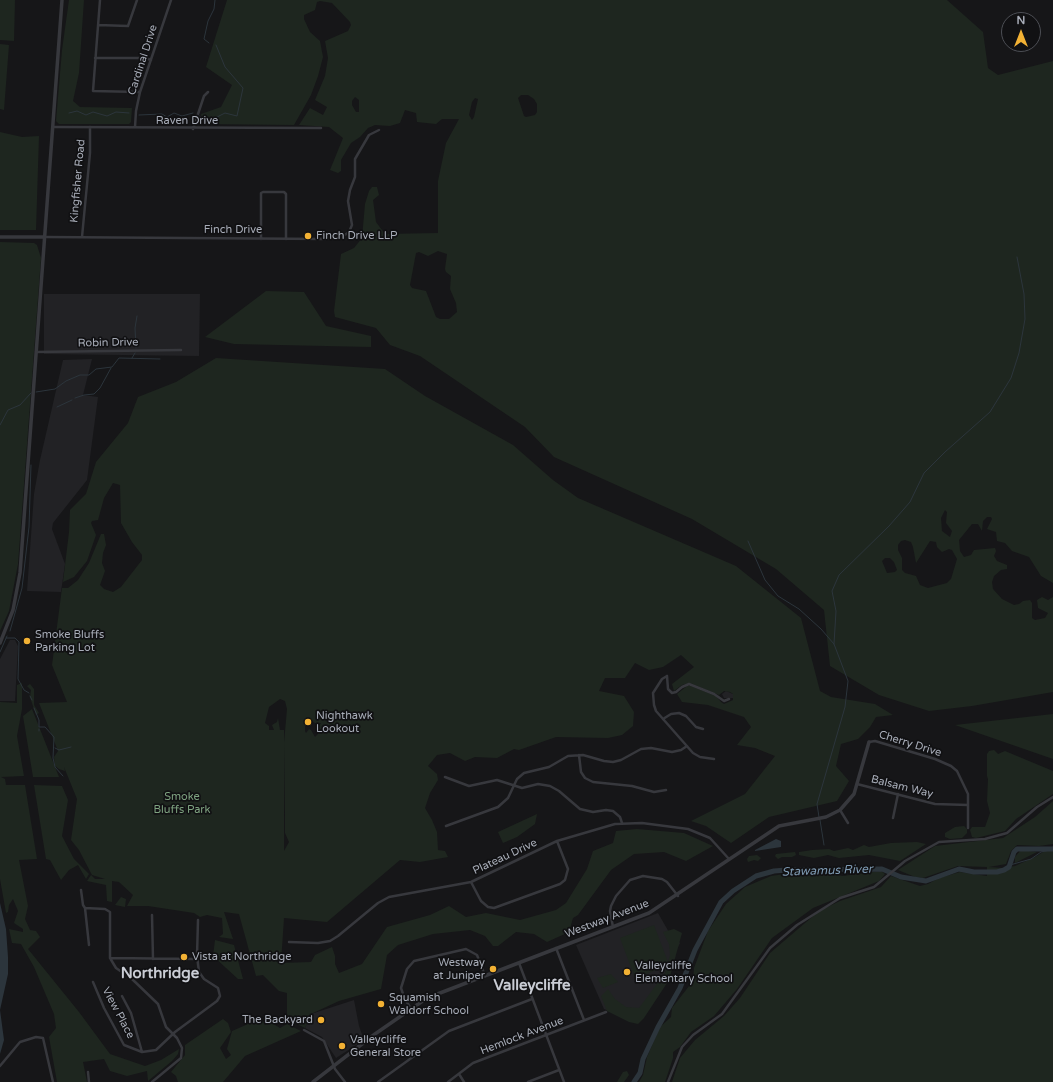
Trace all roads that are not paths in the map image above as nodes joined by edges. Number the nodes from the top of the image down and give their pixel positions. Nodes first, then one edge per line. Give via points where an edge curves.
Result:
1 (62, 0) edge
2 (100, 0) edge
3 (136, 0) edge
4 (171, 0) edge
5 (98, 25) junction
6 (95, 58) junction
7 (151, 60) junction
8 (140, 92) junction
9 (208, 92) dead end
10 (52, 127) junction
11 (90, 127) junction
12 (135, 127) junction
13 (321, 128) dead end
14 (193, 129) junction
15 (379, 130) dead end
16 (0, 237) edge
17 (45, 237) junction
18 (82, 237) junction
19 (261, 239) junction
20 (286, 239) junction
21 (181, 350) dead end
22 (36, 352) junction
23 (0, 643) edge
24 (729, 699) dead end
25 (664, 719) junction
26 (703, 729) dead end
27 (869, 742) joint
28 (687, 746) junction
29 (579, 755) junction
30 (714, 759) dead end
31 (445, 777) dead end
32 (857, 784) junction
33 (514, 785) junction
34 (666, 790) dead end
35 (898, 794) junction
36 (1053, 797) edge
37 (968, 805) junction
38 (840, 810) junction
39 (893, 818) dead end
40 (622, 823) junction
41 (848, 823) dead end
42 (446, 826) dead end
43 (968, 828) dead end
44 (557, 841) junction
45 (729, 859) junction
46 (471, 882) junction
47 (81, 890) dead end
48 (678, 896) junction
49 (85, 908) junction
50 (152, 915) dead end
51 (198, 920) dead end
52 (613, 927) junction
53 (289, 942) dead end
54 (89, 945) dead end
55 (556, 948) junction
56 (110, 958) junction
57 (153, 959) junction
58 (197, 959) junction
59 (519, 962) junction
60 (485, 976) junction
61 (93, 982) dead end
62 (122, 996) dead end
63 (532, 999) junction
64 (411, 1009) junction
65 (606, 1012) dead end
66 (584, 1020) junction
67 (304, 1030) dead end
68 (173, 1035) junction
69 (546, 1035) junction
70 (142, 1052) junction
71 (0, 1066) edge
72 (333, 1066) junction
73 (559, 1070) junction
74 (88, 1072) dead end
75 (458, 1074) junction
76 (53, 1082) edge
77 (89, 1082) edge
78 (152, 1082) edge
79 (313, 1082) edge
80 (345, 1082) edge
81 (378, 1082) edge
82 (448, 1082) edge
83 (464, 1082) edge
84 (528, 1082) edge
85 (564, 1082) edge
86 (668, 1082) edge

1 - 10 street
2 - 5 street
3 - 5 street via 128,26
4 - 7 street, Cardinal Drive
5 - 6 street
6 - 7 street
6 - 8 street via 93,91
7 - 8 street, Cardinal Drive
8 - 12 street, Cardinal Drive
9 - 14 street via 204,96
10 - 11 street, Raven Drive
10 - 17 street
11 - 12 street, Raven Drive
11 - 18 street, Kingfisher Road
12 - 14 street, Raven Drive
13 - 14 street, Raven Drive
15 - 20 street, Finch Drive via 369,136 355,159 355,177 348,197 353,220 349,232 338,238
16 - 17 street, Finch Drive
17 - 18 street, Finch Drive
17 - 22 street
18 - 19 street, Finch Drive
19 - 20 street, Finch Drive
19 - 20 street via 263,192 286,194
21 - 22 street, Robin Drive
22 - 23 street via 20,573 13,610
24 - 25 street via 722,700 690,684 672,692 668,690 667,676 653,693 656,711
25 - 26 street via 671,714 679,713 686,716 696,727
25 - 28 street
27 - 32 street, Westway Avenue
27 - 37 street, Cherry Drive via 875,741 951,766 967,789
28 - 29 street via 672,752 647,748 613,762
28 - 30 street via 700,757
29 - 33 street via 562,758 544,768 524,773
29 - 34 street via 581,772 593,782 636,787 654,792
31 - 33 street via 469,786 497,780
32 - 35 street, Balsam Way
32 - 38 street, Westway Avenue via 851,798
33 - 40 street via 522,788 538,784 550,786 580,809 593,812 613,811
33 - 42 street via 508,798 498,807
35 - 37 street, Balsam Way via 936,804
35 - 39 street
36 - 86 street via 1007,833 985,839 938,842 917,853 870,889 840,898 777,941 722,1014 693,1035 682,1047
37 - 43 street, Cherry Drive
38 - 41 street
38 - 45 street, Westway Avenue via 826,817 779,826
40 - 44 street, Plateau Drive
40 - 45 street, Plateau Drive via 659,825 695,831 710,838
44 - 46 street, Plateau Drive
44 - 46 street via 568,869 565,880 560,884 494,908 481,901
45 - 48 street, Westway Avenue
46 - 53 street, Plateau Drive via 393,895 334,939 318,943
47 - 49 street
48 - 52 street, Westway Avenue via 649,913
48 - 52 street via 662,879 643,876 630,880 611,906
49 - 54 street
49 - 56 street via 109,911
50 - 57 street
51 - 58 street
52 - 55 street, Westway Avenue
55 - 59 street, Westway Avenue
55 - 66 street
56 - 57 street
56 - 68 street via 116,968 132,979 158,1004 166,1027
57 - 58 street
58 - 68 street via 200,974 218,988 220,996
59 - 60 street, Westway Avenue
59 - 63 street
60 - 64 street, Westway Avenue via 431,996
60 - 64 street via 477,955 466,949 414,961 406,969 401,988
61 - 70 street, View Place via 122,1043 128,1048
62 - 70 street via 131,1013
63 - 69 street
63 - 81 street via 449,1031
64 - 72 street, Westway Avenue
65 - 66 street, Hemlock Avenue
66 - 69 street, Hemlock Avenue
67 - 72 street via 324,1041
68 - 70 street via 156,1050
68 - 78 street via 182,1048 182,1056
69 - 73 street
69 - 75 street, Hemlock Avenue via 473,1063
71 - 76 street via 20,1042 40,1037 44,1041
72 - 79 street, Westway Avenue
72 - 80 street
73 - 84 street
73 - 85 street
74 - 77 street
75 - 82 street, Hemlock Avenue
75 - 83 street

